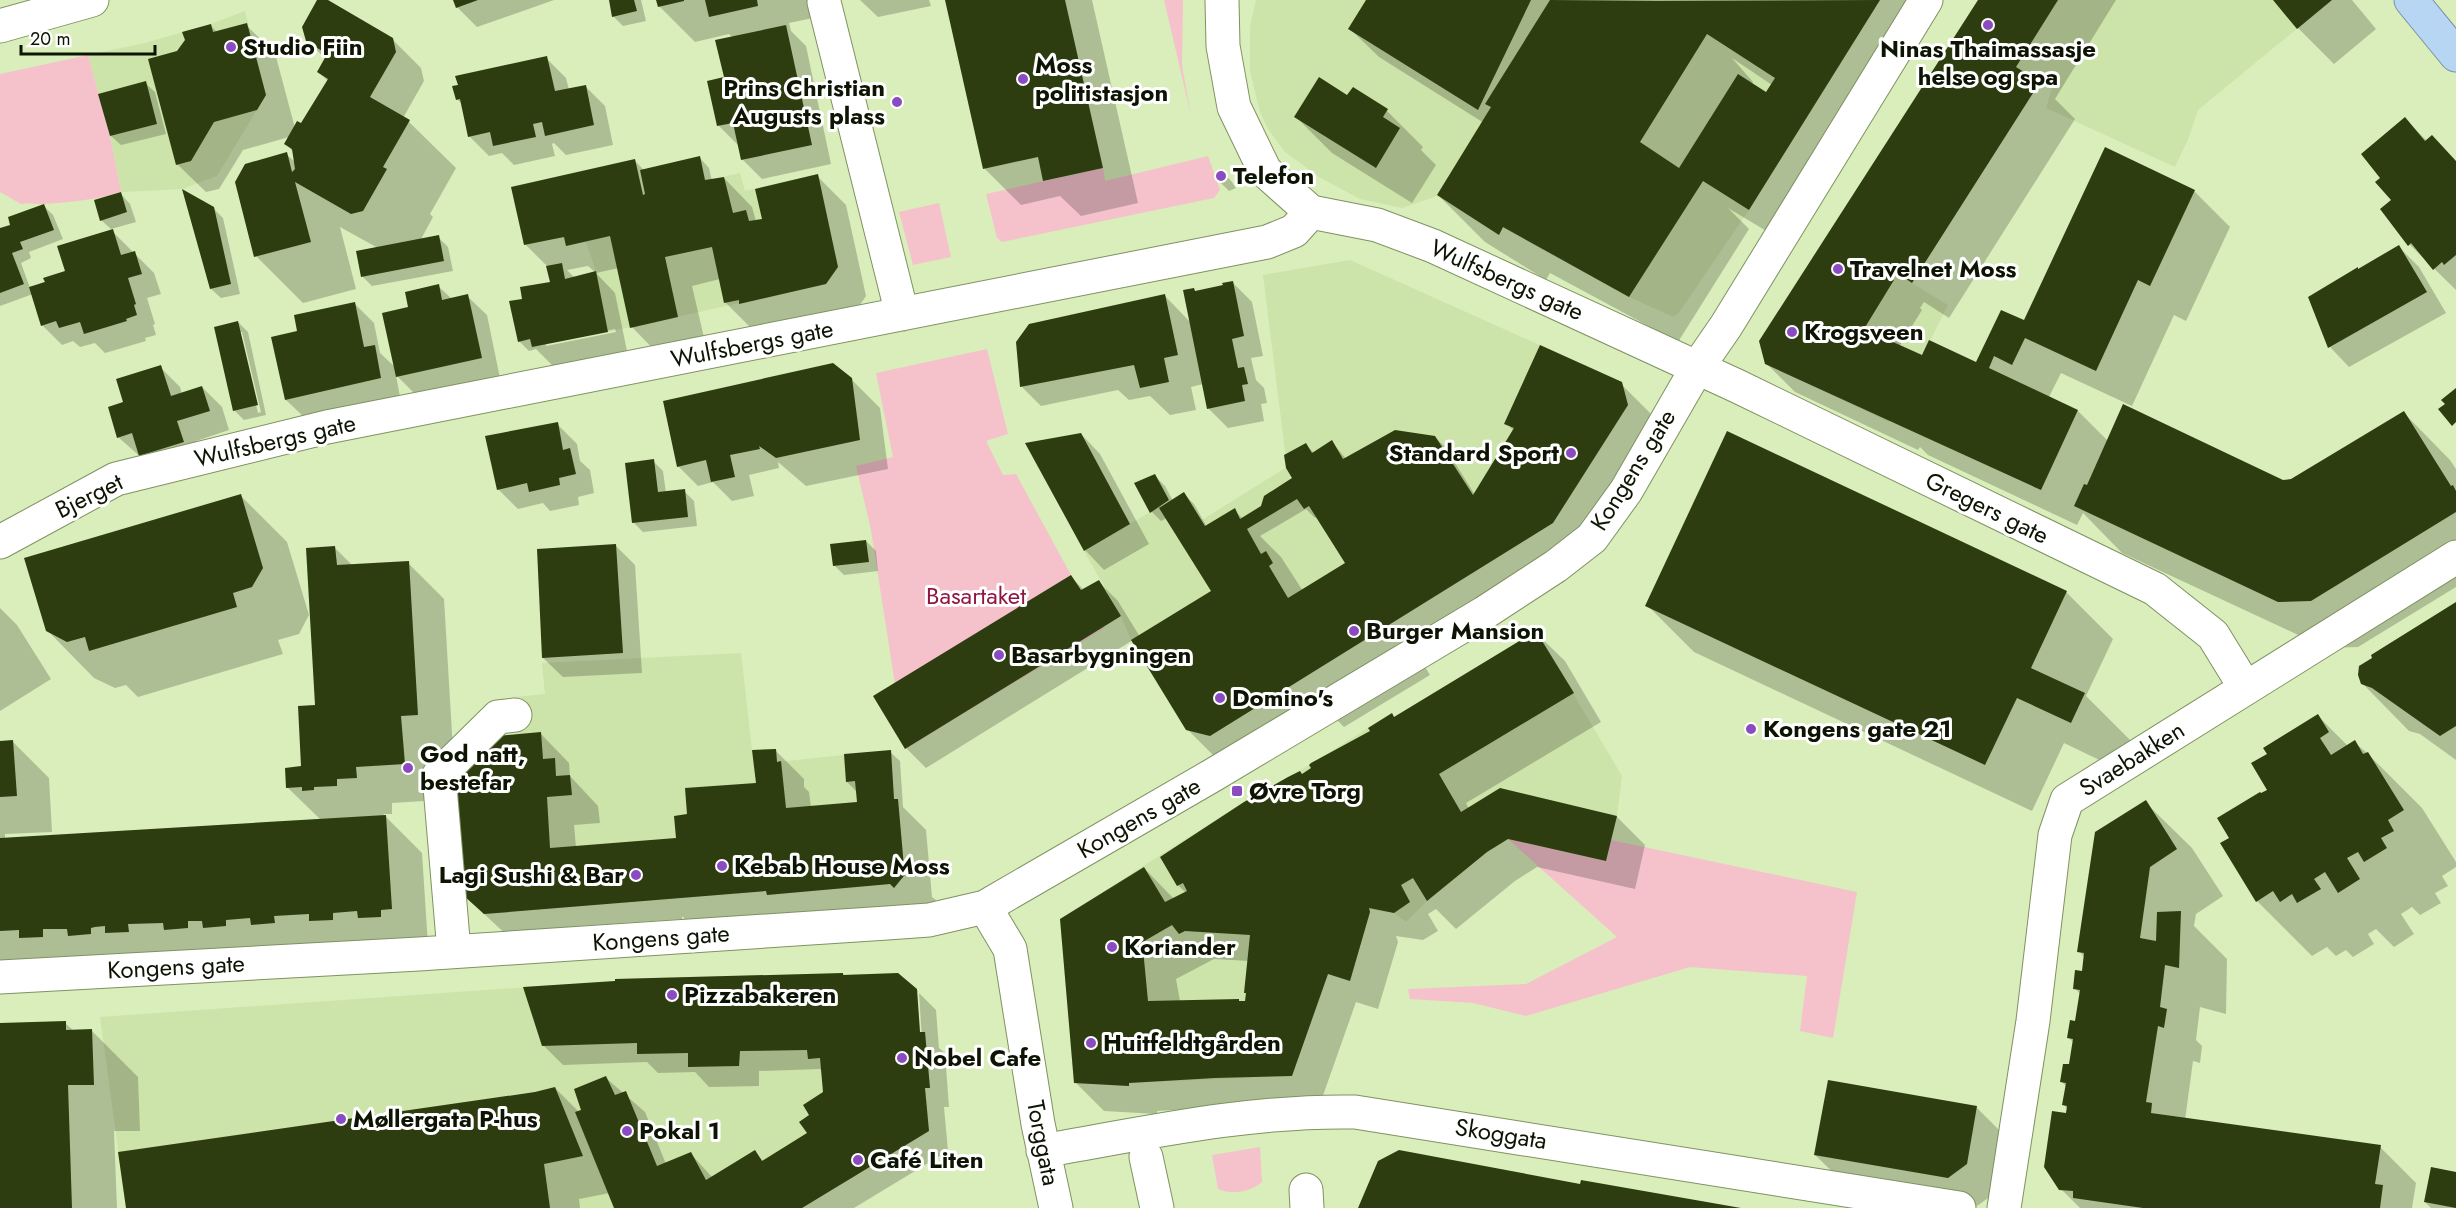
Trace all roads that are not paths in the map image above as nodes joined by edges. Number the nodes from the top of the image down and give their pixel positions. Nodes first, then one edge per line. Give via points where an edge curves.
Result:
1 (92, 0) edge
2 (1222, 0) edge
3 (1926, 0) edge
4 (2411, 0) edge
5 (824, 2) dead end
6 (0, 26) edge
7 (2456, 55) edge
8 (1311, 212) junction
9 (902, 314) junction
10 (1697, 368) junction
11 (183, 462) joint
12 (0, 542) edge
13 (2456, 557) edge
14 (2245, 687) junction
15 (515, 715) dead end
16 (985, 907) junction
17 (454, 951) junction
18 (0, 977) edge
19 (1043, 1151) junction
20 (1146, 1157) dead end
21 (1056, 1208) edge
22 (1157, 1208) edge
23 (1959, 1208) edge
24 (2004, 1208) edge

1 - 6 street
2 - 8 street via 1222,46 1234,107 1265,171
3 - 10 street, Kongens gate
4 - 7 highway
5 - 9 street
8 - 9 street, Wulfsbergs gate via 1294,231 1267,242
8 - 10 street, Wulfsbergs gate via 1377,225 1433,246
9 - 11 street, Wulfsbergs gate via 327,427
10 - 14 street, Gregers gate via 2155,589 2213,635
10 - 16 street, Kongens gate via 1626,491 1592,538 1556,566 1213,775
11 - 12 street, Bjerget via 116,479
13 - 14 street, Svaebakken
14 - 24 street, Svaebakken via 2067,800 2055,835 2033,1021
15 - 17 street via 498,717 439,775
16 - 17 street, Kongens gate via 929,920
16 - 19 street, Torggata via 1010,949
17 - 18 street, Kongens gate
19 - 21 street, Torggata
19 - 23 street, Skoggata via 1268,1114 1355,1112
20 - 22 street

